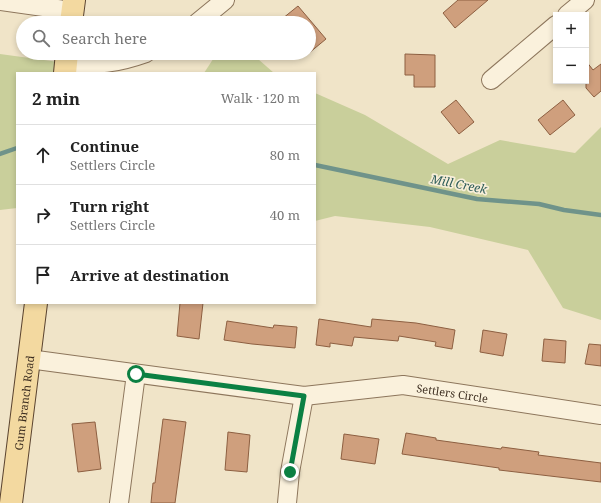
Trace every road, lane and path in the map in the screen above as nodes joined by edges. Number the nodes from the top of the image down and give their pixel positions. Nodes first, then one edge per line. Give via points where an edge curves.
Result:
1 (225, 0) edge
2 (585, 0) edge
3 (0, 1) edge
4 (72, 11) edge
5 (571, 12) edge
6 (206, 16) edge
7 (553, 28) edge
8 (123, 60) edge
9 (66, 63) edge
10 (491, 80) dead end
11 (36, 304) edge
12 (29, 359) junction
13 (136, 374) junction
14 (304, 396) junction
15 (601, 415) edge
16 (11, 503) edge
17 (119, 503) edge
18 (287, 503) edge

1 - 6 street
2 - 5 street
3 - 4 street
7 - 10 street
8 - 9 street via 96,64
11 - 12 main road, Gum Branch Road
12 - 13 street, Settlers Circle
12 - 16 main road, Gum Branch Road
13 - 14 street, Settlers Circle
13 - 17 street
14 - 15 street, Settlers Circle via 403,386
14 - 18 street

